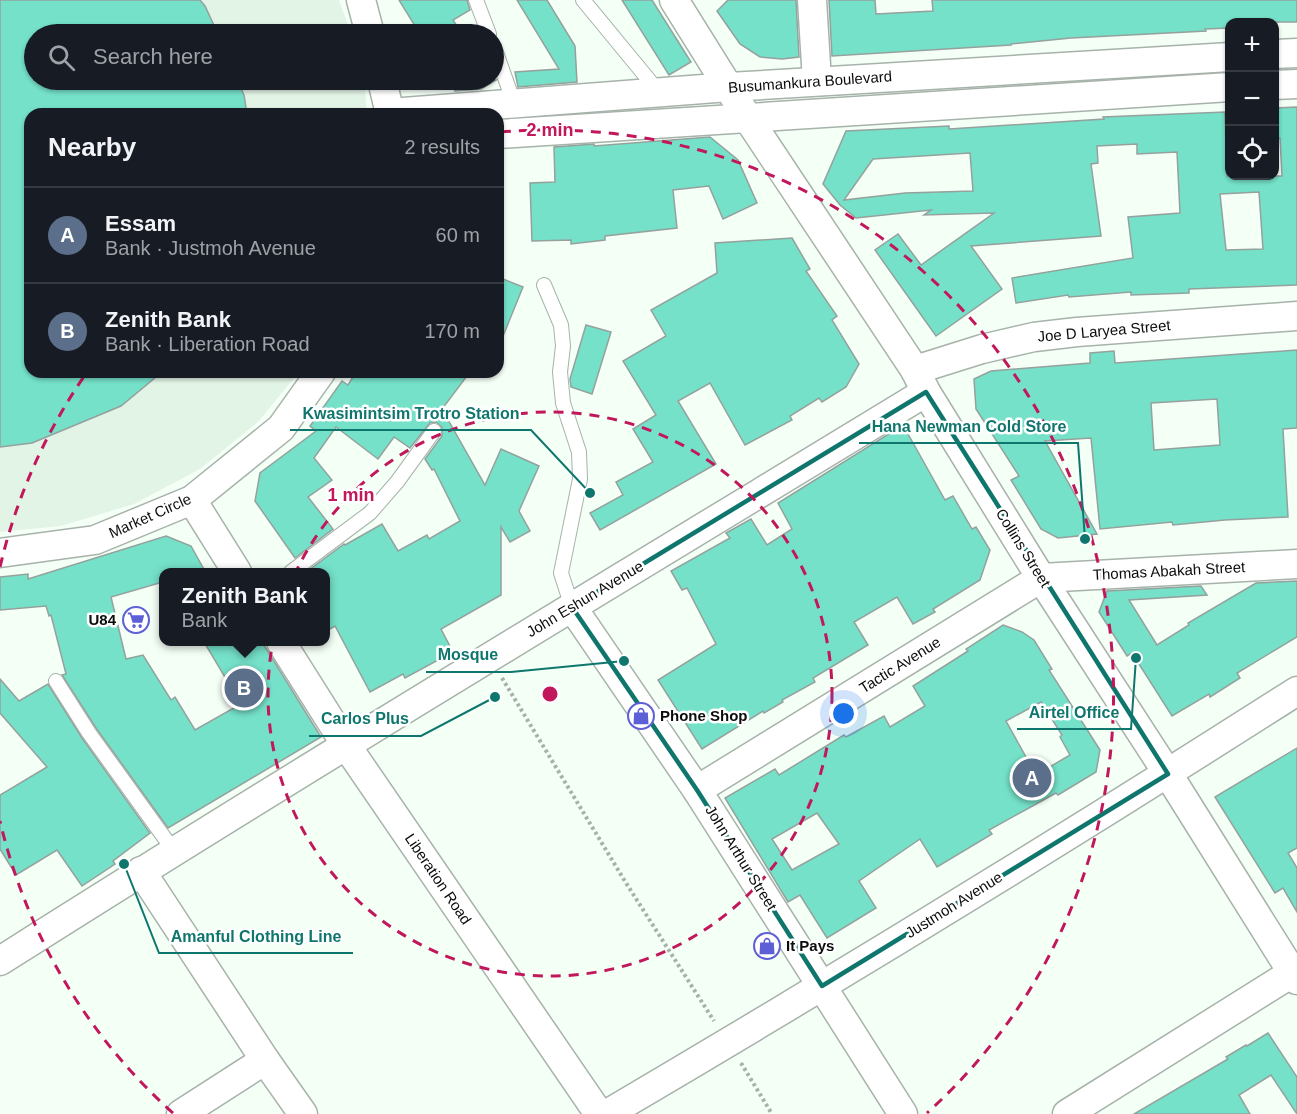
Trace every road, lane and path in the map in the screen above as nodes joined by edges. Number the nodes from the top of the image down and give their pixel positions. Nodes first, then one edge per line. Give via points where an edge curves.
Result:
1 (361, 0) edge
2 (476, 0) edge
3 (584, 0) edge
4 (674, 0) edge
5 (812, 0) edge
6 (367, 24) edge
7 (485, 24) edge
8 (1297, 52) edge
9 (1279, 54) edge
10 (1225, 57) edge
11 (504, 76) edge
12 (817, 81) junction
13 (1297, 84) edge
14 (1279, 85) edge
15 (729, 87) junction
16 (1225, 87) edge
17 (384, 90) edge
18 (658, 92) junction
19 (514, 104) junction
20 (389, 108) edge
21 (459, 108) edge
22 (747, 117) junction
23 (504, 134) edge
24 (544, 285) dead end
25 (1297, 316) edge
26 (317, 378) edge
27 (920, 381) junction
28 (434, 431) dead end
29 (192, 500) junction
30 (0, 553) edge
31 (1297, 564) edge
32 (234, 568) edge
33 (298, 568) edge
34 (1041, 578) junction
35 (572, 607) junction
36 (284, 646) edge
37 (487, 658) junction
38 (56, 681) dead end
39 (1297, 691) edge
40 (346, 745) junction
41 (1167, 774) junction
42 (697, 789) junction
43 (174, 851) junction
44 (141, 871) junction
45 (0, 961) edge
46 (1295, 977) edge
47 (822, 986) junction
48 (728, 1042) junction
49 (265, 1060) junction
50 (181, 1114) edge
51 (303, 1114) edge
52 (599, 1114) edge
53 (607, 1114) edge
54 (772, 1114) edge
55 (903, 1114) edge
56 (1066, 1114) edge

1 - 6 street
2 - 7 lane
3 - 18 lane
4 - 15 street
5 - 12 street
8 - 9 street
10 - 12 street, Busumankura Boulevard
11 - 19 lane
12 - 15 street, Busumankura Boulevard
13 - 14 street
15 - 18 street, Busumankura Boulevard
15 - 22 street, Collins Street
16 - 22 street, Busumankura Boulevard
17 - 20 street
18 - 19 street, Busumankura Boulevard
19 - 21 street, Busumankura Boulevard
22 - 23 street, Busumankura Boulevard
22 - 27 street, Collins Street
24 - 35 lane via 561,325 563,403 579,452 580,479 561,573
25 - 27 street, Joe D Laryea Street via 1034,337 982,349
26 - 29 street, Market Circle via 281,428
27 - 34 street, Collins Street
27 - 35 street, John Eshun Avenue
28 - 33 lane via 370,513
29 - 30 street, Market Circle via 94,540
29 - 32 street
31 - 34 street, Thomas Abakah Street
34 - 41 street, Collins Street
34 - 42 street, Tactic Avenue
35 - 37 street, John Eshun Avenue
35 - 42 street, John Arthur Street
36 - 40 street, Liberation Road
37 - 40 street, John Eshun Avenue
37 - 48 path via 509,686 632,892
38 - 43 lane
39 - 41 street, Justmoh Avenue
40 - 43 street, John Eshun Avenue
40 - 52 street, Liberation Road
41 - 46 street, Collins Street
41 - 47 street, Justmoh Avenue
42 - 47 street, John Arthur Street
43 - 44 street, John Eshun Avenue
44 - 45 street, John Eshun Avenue
44 - 49 street
46 - 56 street
47 - 48 street, Justmoh Avenue
47 - 55 street, John Arthur Street
48 - 53 street, Justmoh Avenue
48 - 54 path
49 - 50 street
49 - 51 street

